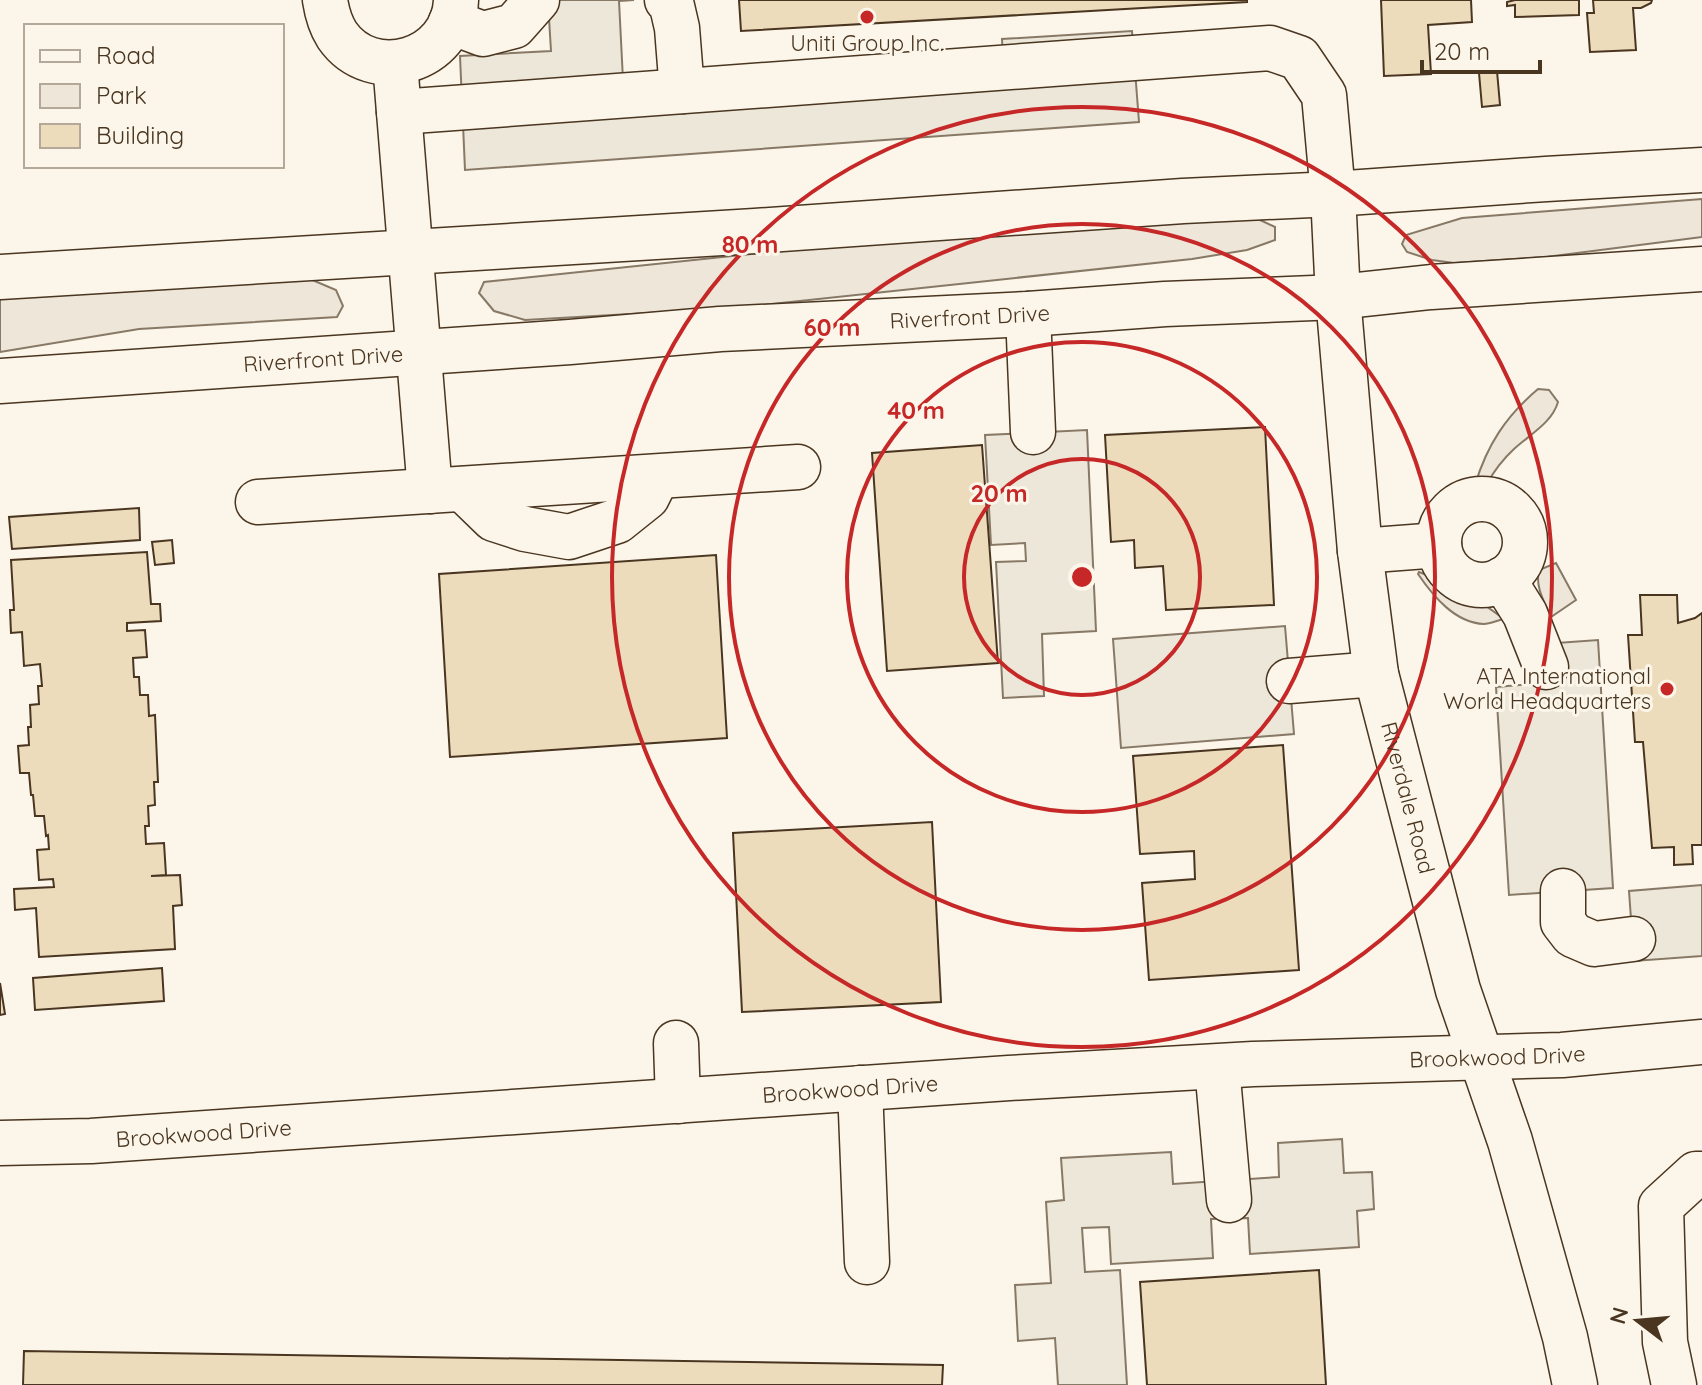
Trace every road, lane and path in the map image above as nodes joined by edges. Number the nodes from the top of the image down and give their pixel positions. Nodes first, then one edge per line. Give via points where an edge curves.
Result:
1 (325, 0) edge
2 (537, 0) edge
3 (667, 0) edge
4 (454, 11) edge
5 (395, 63) junction
6 (682, 91) junction
7 (399, 112) junction
8 (1702, 170) edge
9 (1333, 194) junction
10 (409, 251) junction
11 (1702, 269) edge
12 (0, 277) edge
13 (1338, 297) junction
14 (1028, 314) junction
15 (419, 353) junction
16 (0, 381) edge
17 (1033, 432) dead end
18 (798, 467) dead end
19 (446, 490) junction
20 (258, 502) dead end
21 (1439, 545) junction
22 (1360, 551) junction
23 (1503, 579) junction
24 (1546, 667) dead end
25 (1376, 674) junction
26 (1289, 681) dead end
27 (1563, 891) dead end
28 (1633, 939) dead end
29 (1702, 1042) edge
30 (676, 1043) dead end
31 (1482, 1058) junction
32 (1217, 1067) junction
33 (860, 1088) junction
34 (678, 1101) junction
35 (0, 1143) edge
36 (1702, 1174) edge
37 (1229, 1200) dead end
38 (867, 1262) dead end
39 (1575, 1385) edge
40 (1674, 1385) edge

1 - 5 street via 338,37 353,51 373,61
2 - 4 street via 514,26 483,34
3 - 6 street via 677,28
4 - 5 street via 435,46
5 - 7 street
6 - 7 street, Riverdale Road
6 - 9 street, Riverdale Road via 1270,48 1299,58 1324,95
7 - 10 street
8 - 9 street
9 - 10 street
9 - 13 street, Riverdale Road
10 - 12 street
10 - 15 street
11 - 13 street, Riverfront Drive
13 - 14 street, Riverfront Drive
13 - 22 street, Riverdale Road
14 - 15 street, Riverfront Drive via 720,329
14 - 17 street
15 - 16 street, Riverfront Drive
15 - 19 street
18 - 19 street
19 - 20 street
21 - 22 street
21 - 23 street via 1450,571 1462,580 1489,584
21 - 23 street via 1456,507 1468,501 1496,501 1518,518 1525,539 1522,559
22 - 25 street, Riverdale Road
23 - 24 street via 1525,614
25 - 26 street
25 - 31 street, Riverdale Road via 1458,990
27 - 28 street via 1563,922 1573,935 1594,944
29 - 31 street, Brookwood Drive
30 - 34 street
31 - 32 street, Brookwood Drive
31 - 39 street, Riverdale Road via 1510,1141
32 - 33 street, Brookwood Drive
32 - 37 street
33 - 34 street, Brookwood Drive
33 - 38 street
34 - 35 street, Brookwood Drive
36 - 40 street via 1661,1206 1665,1342

